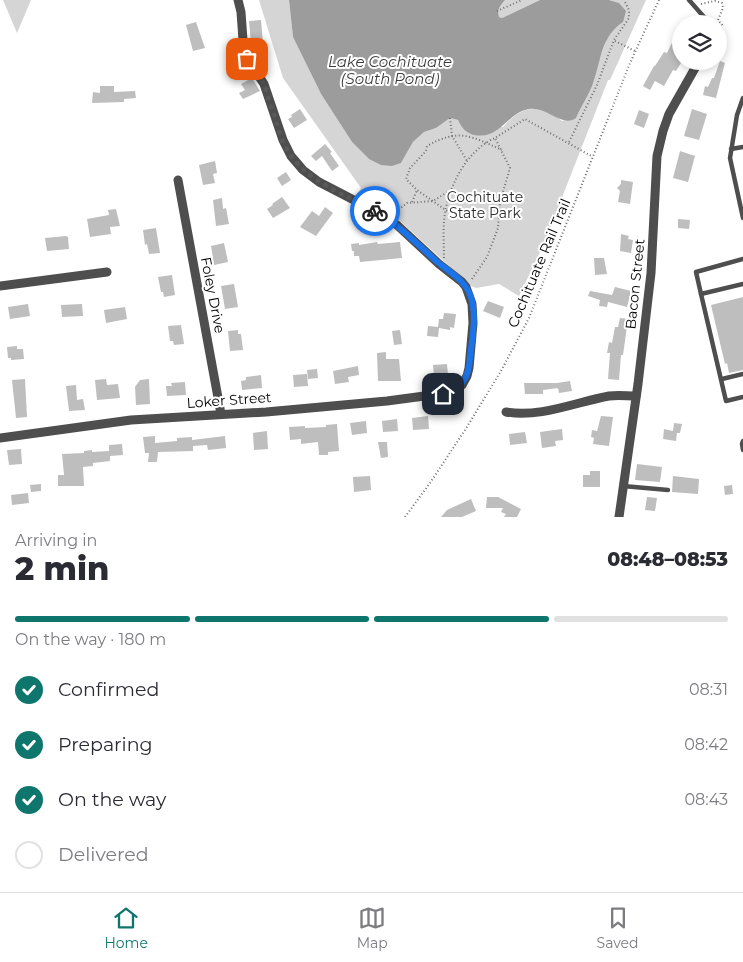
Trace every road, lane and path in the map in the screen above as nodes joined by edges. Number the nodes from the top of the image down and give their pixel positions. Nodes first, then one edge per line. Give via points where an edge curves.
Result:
1 (238, 0) edge
2 (522, 0) edge
3 (624, 0) edge
4 (659, 0) edge
5 (690, 0) edge
6 (694, 6) junction
7 (497, 11) dead end
8 (702, 15) edge
9 (720, 15) edge
10 (614, 40) junction
11 (635, 51) junction
12 (694, 70) edge
13 (743, 98) edge
14 (450, 118) dead end
15 (452, 136) junction
16 (495, 138) junction
17 (569, 142) junction
18 (485, 143) junction
19 (743, 147) edge
20 (731, 149) junction
21 (502, 150) junction
22 (593, 157) junction
23 (467, 161) junction
24 (178, 180) dead end
25 (417, 190) junction
26 (451, 190) junction
27 (433, 201) junction
28 (412, 203) junction
29 (446, 211) junction
30 (387, 218) junction
31 (743, 218) edge
32 (743, 259) edge
33 (444, 268) junction
34 (107, 272) dead end
35 (743, 284) edge
36 (0, 286) edge
37 (466, 288) junction
38 (701, 294) junction
39 (743, 374) edge
40 (722, 379) junction
41 (636, 396) junction
42 (743, 396) edge
43 (506, 412) dead end
44 (221, 414) junction
45 (0, 438) edge
46 (742, 443) edge
47 (743, 450) edge
48 (623, 486) junction
49 (668, 490) dead end
50 (405, 517) edge
51 (619, 517) edge

1 - 30 street via 244,54 264,84 282,140 291,156 315,179
2 - 7 path
3 - 10 path via 629,18
4 - 11 path, Cochituate Rail Trail
5 - 6 lane
6 - 8 lane
6 - 9 path via 721,2
10 - 11 path
10 - 17 path via 597,85
11 - 22 path, Cochituate Rail Trail
12 - 41 street, Bacon Street via 669,114 657,156 651,273
13 - 20 lane
14 - 15 path
15 - 18 path via 460,134
15 - 23 path
15 - 25 path via 427,146 421,158 410,168 406,179
16 - 17 path via 525,118
16 - 18 path
16 - 21 path
17 - 22 path
18 - 21 path
18 - 23 path
19 - 20 lane
20 - 31 lane via 730,164
21 - 37 path via 510,168 500,202 498,228 487,257
22 - 50 path, Cochituate Rail Trail via 521,335 460,438
23 - 26 path
24 - 44 street, Foley Drive
25 - 27 path
25 - 28 path
26 - 27 path
26 - 29 path
27 - 28 path
27 - 29 path
28 - 30 path via 406,203
29 - 33 path
30 - 33 street
32 - 38 lane via 696,272
33 - 37 street
34 - 36 street
35 - 38 lane
37 - 44 street, Loker Street via 472,304 473,323 468,372 459,387 443,394 386,401
38 - 40 lane
39 - 40 lane
40 - 42 lane via 726,401
41 - 43 street via 613,396 537,411
41 - 48 street, Bacon Street
44 - 45 street, Loker Street via 110,423
46 - 47 lane
48 - 49 lane
48 - 51 street, Bacon Street

